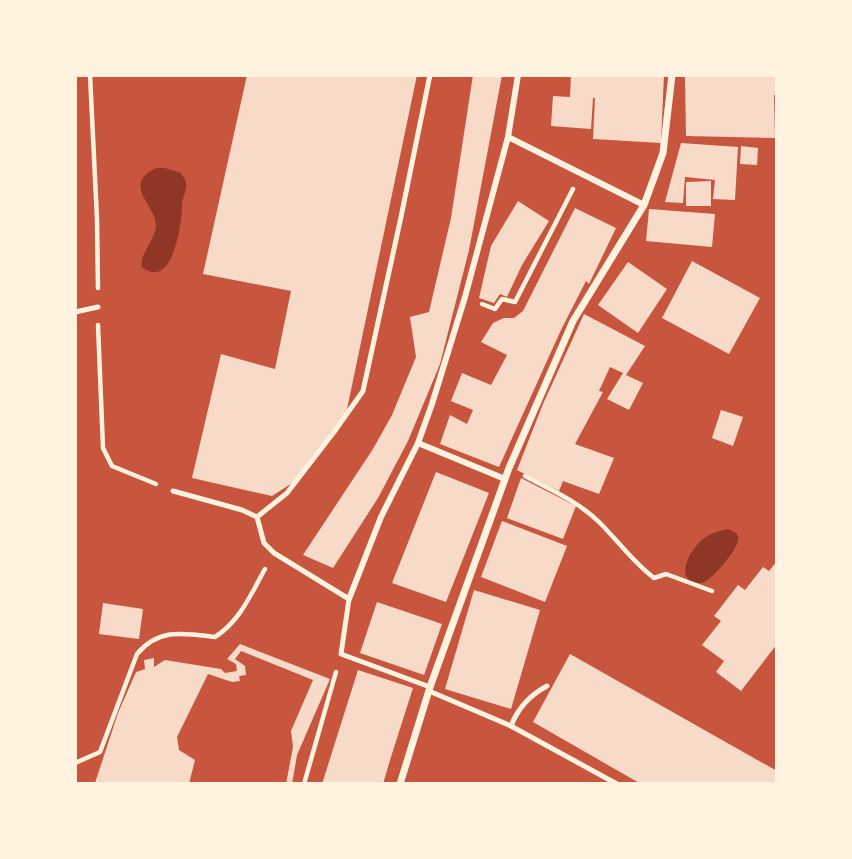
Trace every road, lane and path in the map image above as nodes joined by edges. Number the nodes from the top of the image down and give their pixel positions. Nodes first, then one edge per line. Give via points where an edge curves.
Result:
1 (90, 75) edge
2 (429, 75) edge
3 (518, 75) edge
4 (672, 75) edge
5 (509, 137) junction
6 (581, 174) junction
7 (644, 205) junction
8 (465, 298) junction
9 (98, 307) junction
10 (75, 312) edge
11 (418, 443) junction
12 (509, 468) junction
13 (505, 479) junction
14 (173, 491) joint
15 (257, 517) junction
16 (274, 553) junction
17 (712, 591) dead end
18 (349, 599) junction
19 (341, 654) junction
20 (547, 686) dead end
21 (430, 689) junction
22 (511, 726) junction
23 (75, 763) edge
24 (304, 784) edge
25 (400, 784) edge
26 (617, 784) edge

1 - 9 path
2 - 15 lane via 363,391 287,493
3 - 5 street
4 - 7 street via 663,153
5 - 6 street
5 - 8 street
6 - 7 street
6 - 8 path via 515,302 502,299 495,309
7 - 12 street via 573,321
8 - 11 street
9 - 10 lane
9 - 14 path via 103,448 112,466
11 - 13 street
11 - 18 street via 381,517
12 - 13 street
12 - 17 path via 580,506 654,578 666,574
13 - 21 street
14 - 15 lane
15 - 16 lane via 264,542
16 - 18 lane
16 - 23 path via 228,629 215,638 161,635 147,642 137,654 100,752
18 - 19 lane
19 - 21 lane
19 - 24 path
20 - 22 lane via 521,707
21 - 22 lane
21 - 25 street
22 - 26 lane

